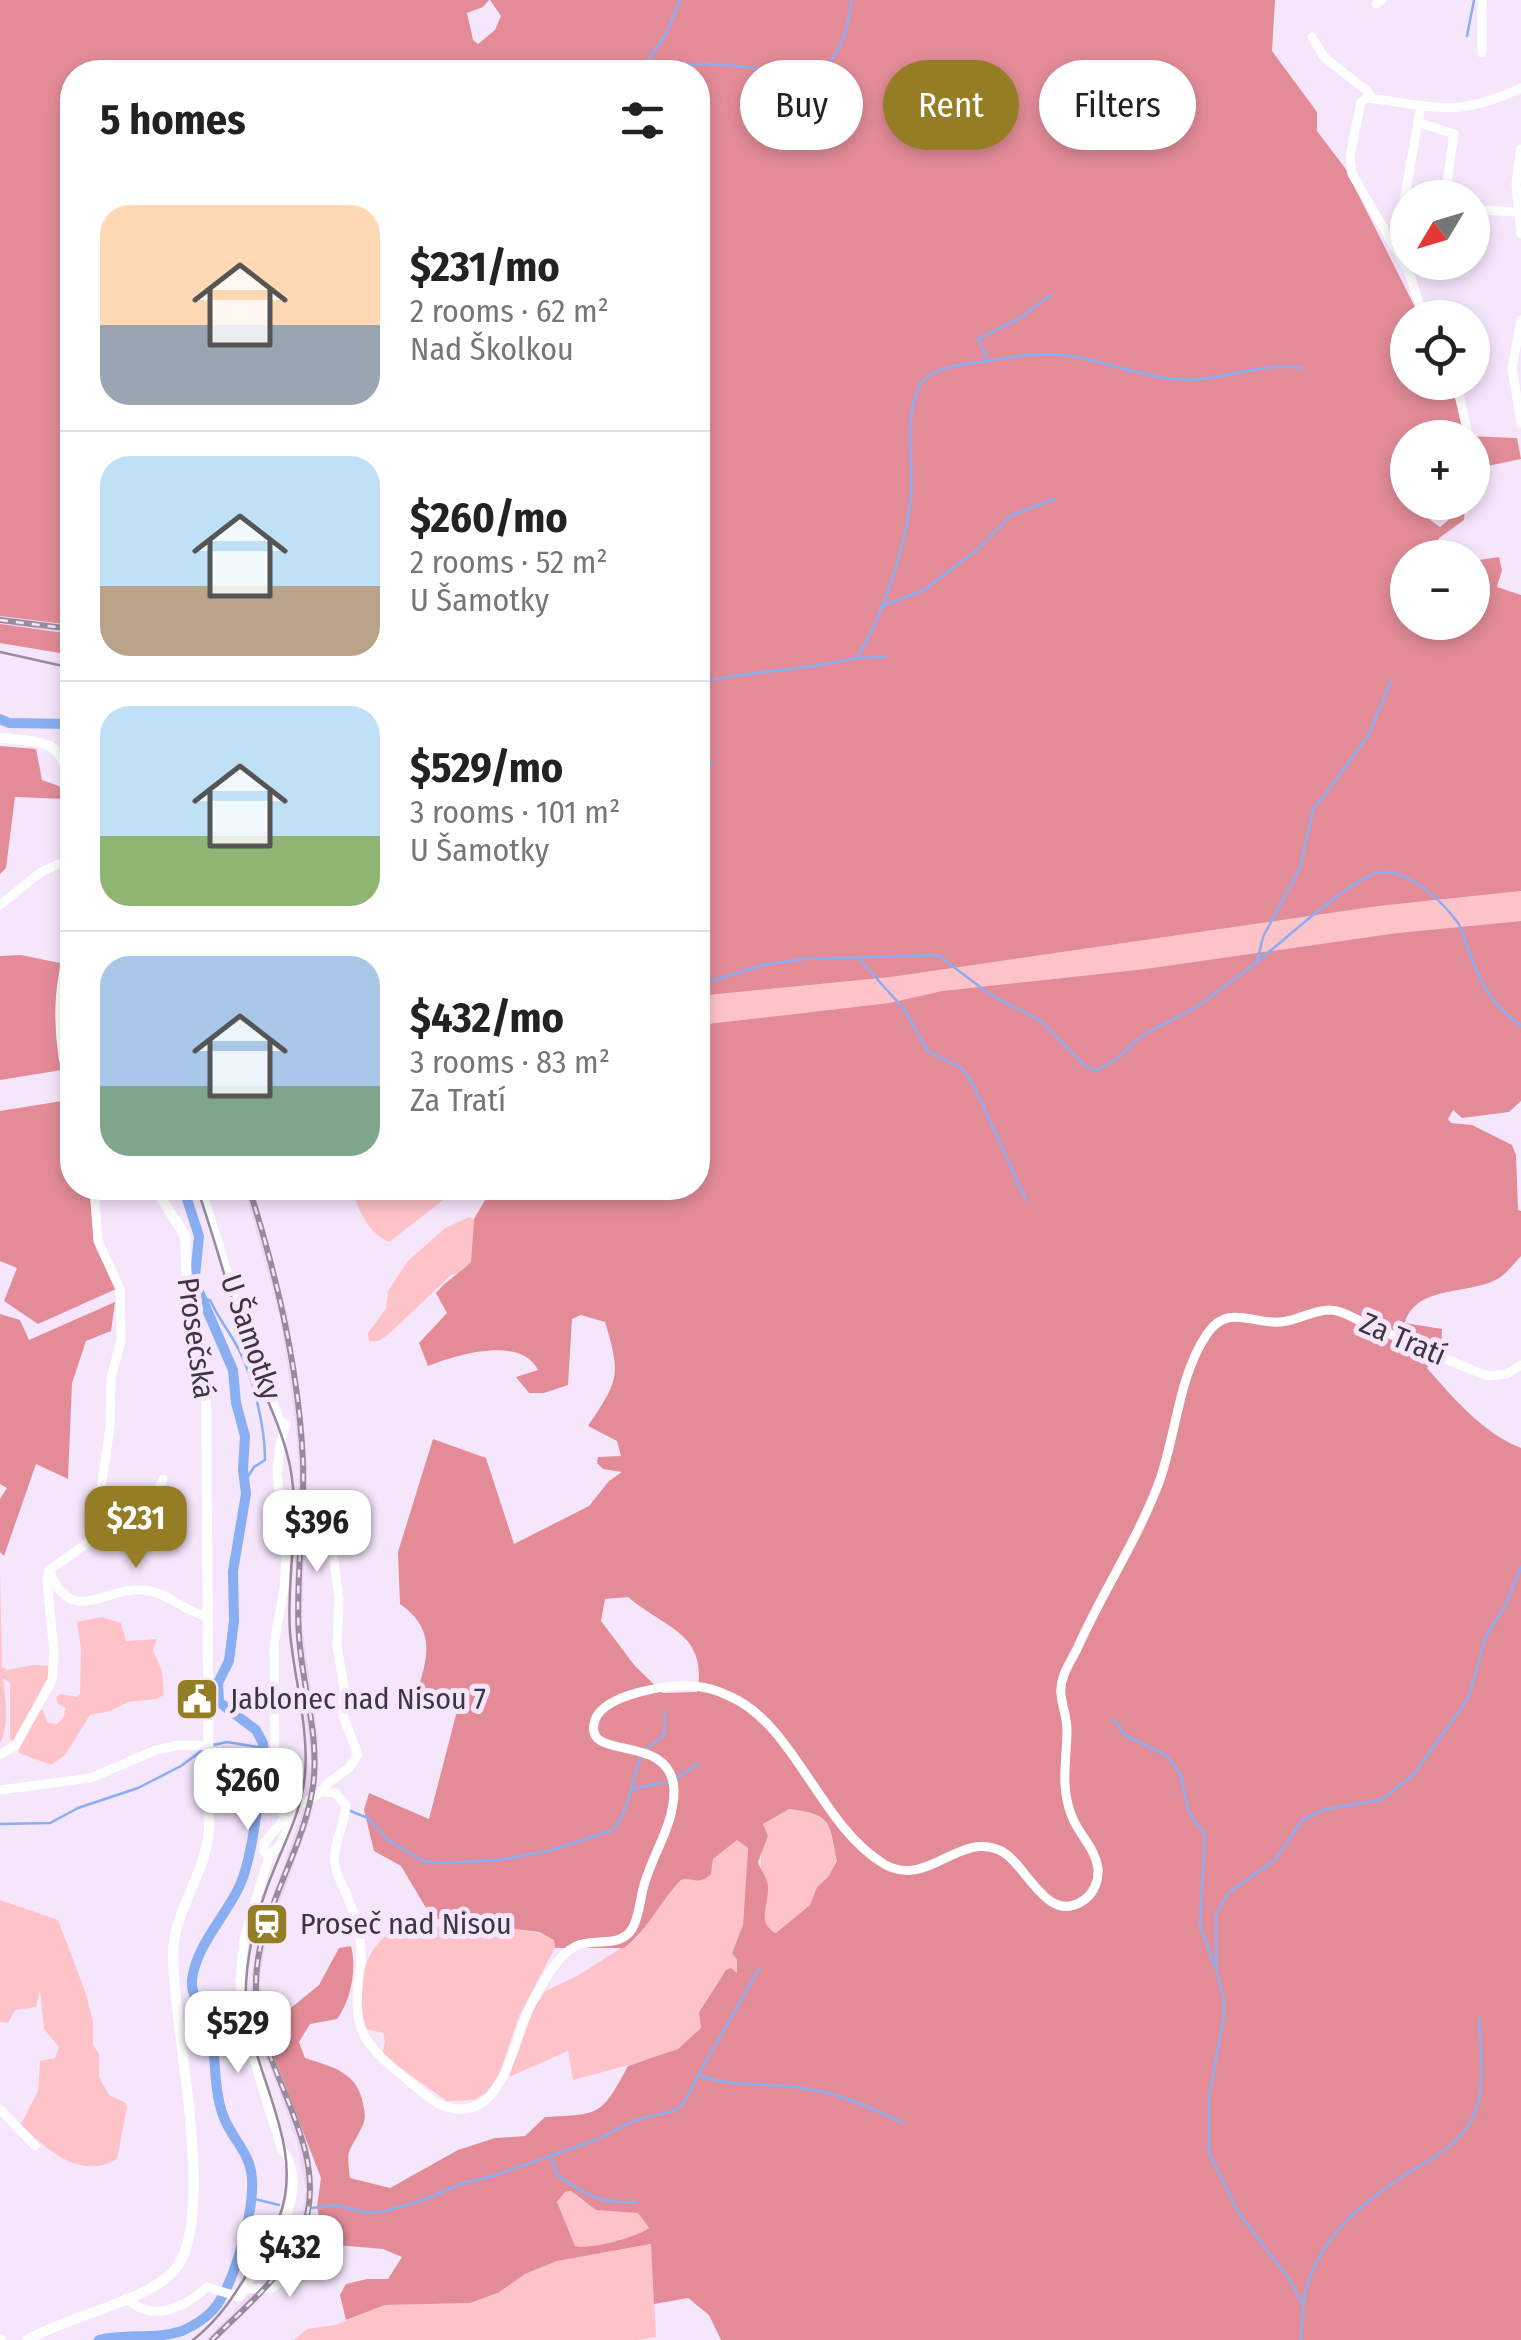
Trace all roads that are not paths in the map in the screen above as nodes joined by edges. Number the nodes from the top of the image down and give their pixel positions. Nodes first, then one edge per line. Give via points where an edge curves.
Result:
1 (1482, 0) edge
2 (1312, 38) dead end
3 (1482, 53) dead end
4 (1521, 88) edge
5 (1372, 98) junction
6 (1421, 106) junction
7 (1417, 122) junction
8 (1521, 149) edge
9 (1409, 180) edge
10 (1448, 180) edge
11 (1490, 212) edge
12 (1519, 212) edge
13 (1390, 221) edge
14 (1382, 226) junction
15 (1521, 234) edge
16 (1418, 300) edge
17 (1521, 320) edge
18 (1521, 423) edge
19 (0, 738) edge
20 (60, 756) edge
21 (60, 863) edge
22 (0, 905) edge
23 (95, 1200) edge
24 (162, 1200) edge
25 (205, 1200) edge
26 (1521, 1365) edge
27 (162, 1479) dead end
28 (310, 1495) dead end
29 (96, 1522) junction
30 (50, 1570) junction
31 (206, 1616) junction
32 (207, 1746) junction
33 (0, 1755) edge
34 (208, 1781) junction
35 (272, 1782) junction
36 (0, 1790) edge
37 (322, 1792) junction
38 (269, 1857) junction
39 (0, 2109) edge
40 (35, 2146) dead end
41 (329, 2261) dead end
42 (238, 2294) junction
43 (126, 2298) junction
44 (27, 2340) edge

1 - 3 street
2 - 5 street
4 - 6 street via 1475,107
5 - 6 street
5 - 14 street via 1361,102 1350,165
6 - 7 street
7 - 9 street
7 - 10 street via 1454,134
8 - 12 street
11 - 12 street
12 - 15 street
13 - 14 street
14 - 16 street
17 - 18 street via 1512,368
19 - 20 main road via 39,741
21 - 22 street
23 - 29 street via 98,1241 122,1303
24 - 31 main road, Prosečská via 185,1236 206,1368
25 - 35 street, U Šamotky via 260,1376 286,1424 278,1463 286,1558 274,1644
26 - 37 street, Za Tratí via 1500,1377 1477,1372 1326,1310 1282,1323 1228,1316 1208,1333 1156,1488 1060,1689 1067,1727 1064,1786 1098,1870 1094,1889 1075,1905 1054,1903 1007,1854 984,1846 924,1869 892,1868 853,1840 762,1717 746,1705 696,1686 618,1699 598,1712 596,1737 606,1746 652,1753 671,1774 674,1795 635,1924 617,1940 583,1943 566,1953 532,2003 500,2084 489,2098 463,2109 434,2101 378,2056 360,2026 360,1935 334,1857 346,1805
27 - 29 street via 146,1505
28 - 37 street via 333,1554 343,1716 358,1754
29 - 30 street via 89,1540
30 - 31 street via 69,1600 145,1589
30 - 33 street via 52,1680 16,1746
31 - 32 main road, Prosečská
32 - 34 main road, Prosečská
32 - 36 street via 156,1750 91,1778
34 - 35 street
34 - 43 main road, Prosečská via 208,1842 173,1942 194,2134 188,2232 171,2274
35 - 38 street, U Šamotky via 284,1820 264,1843
37 - 38 street, U Šamotky via 298,1804
38 - 42 street, U Šamotky via 244,1938 240,2002 292,2182 278,2236
39 - 40 street
41 - 42 street via 271,2288
42 - 43 street via 206,2287 170,2311 147,2312
43 - 44 main road, Prosečská

